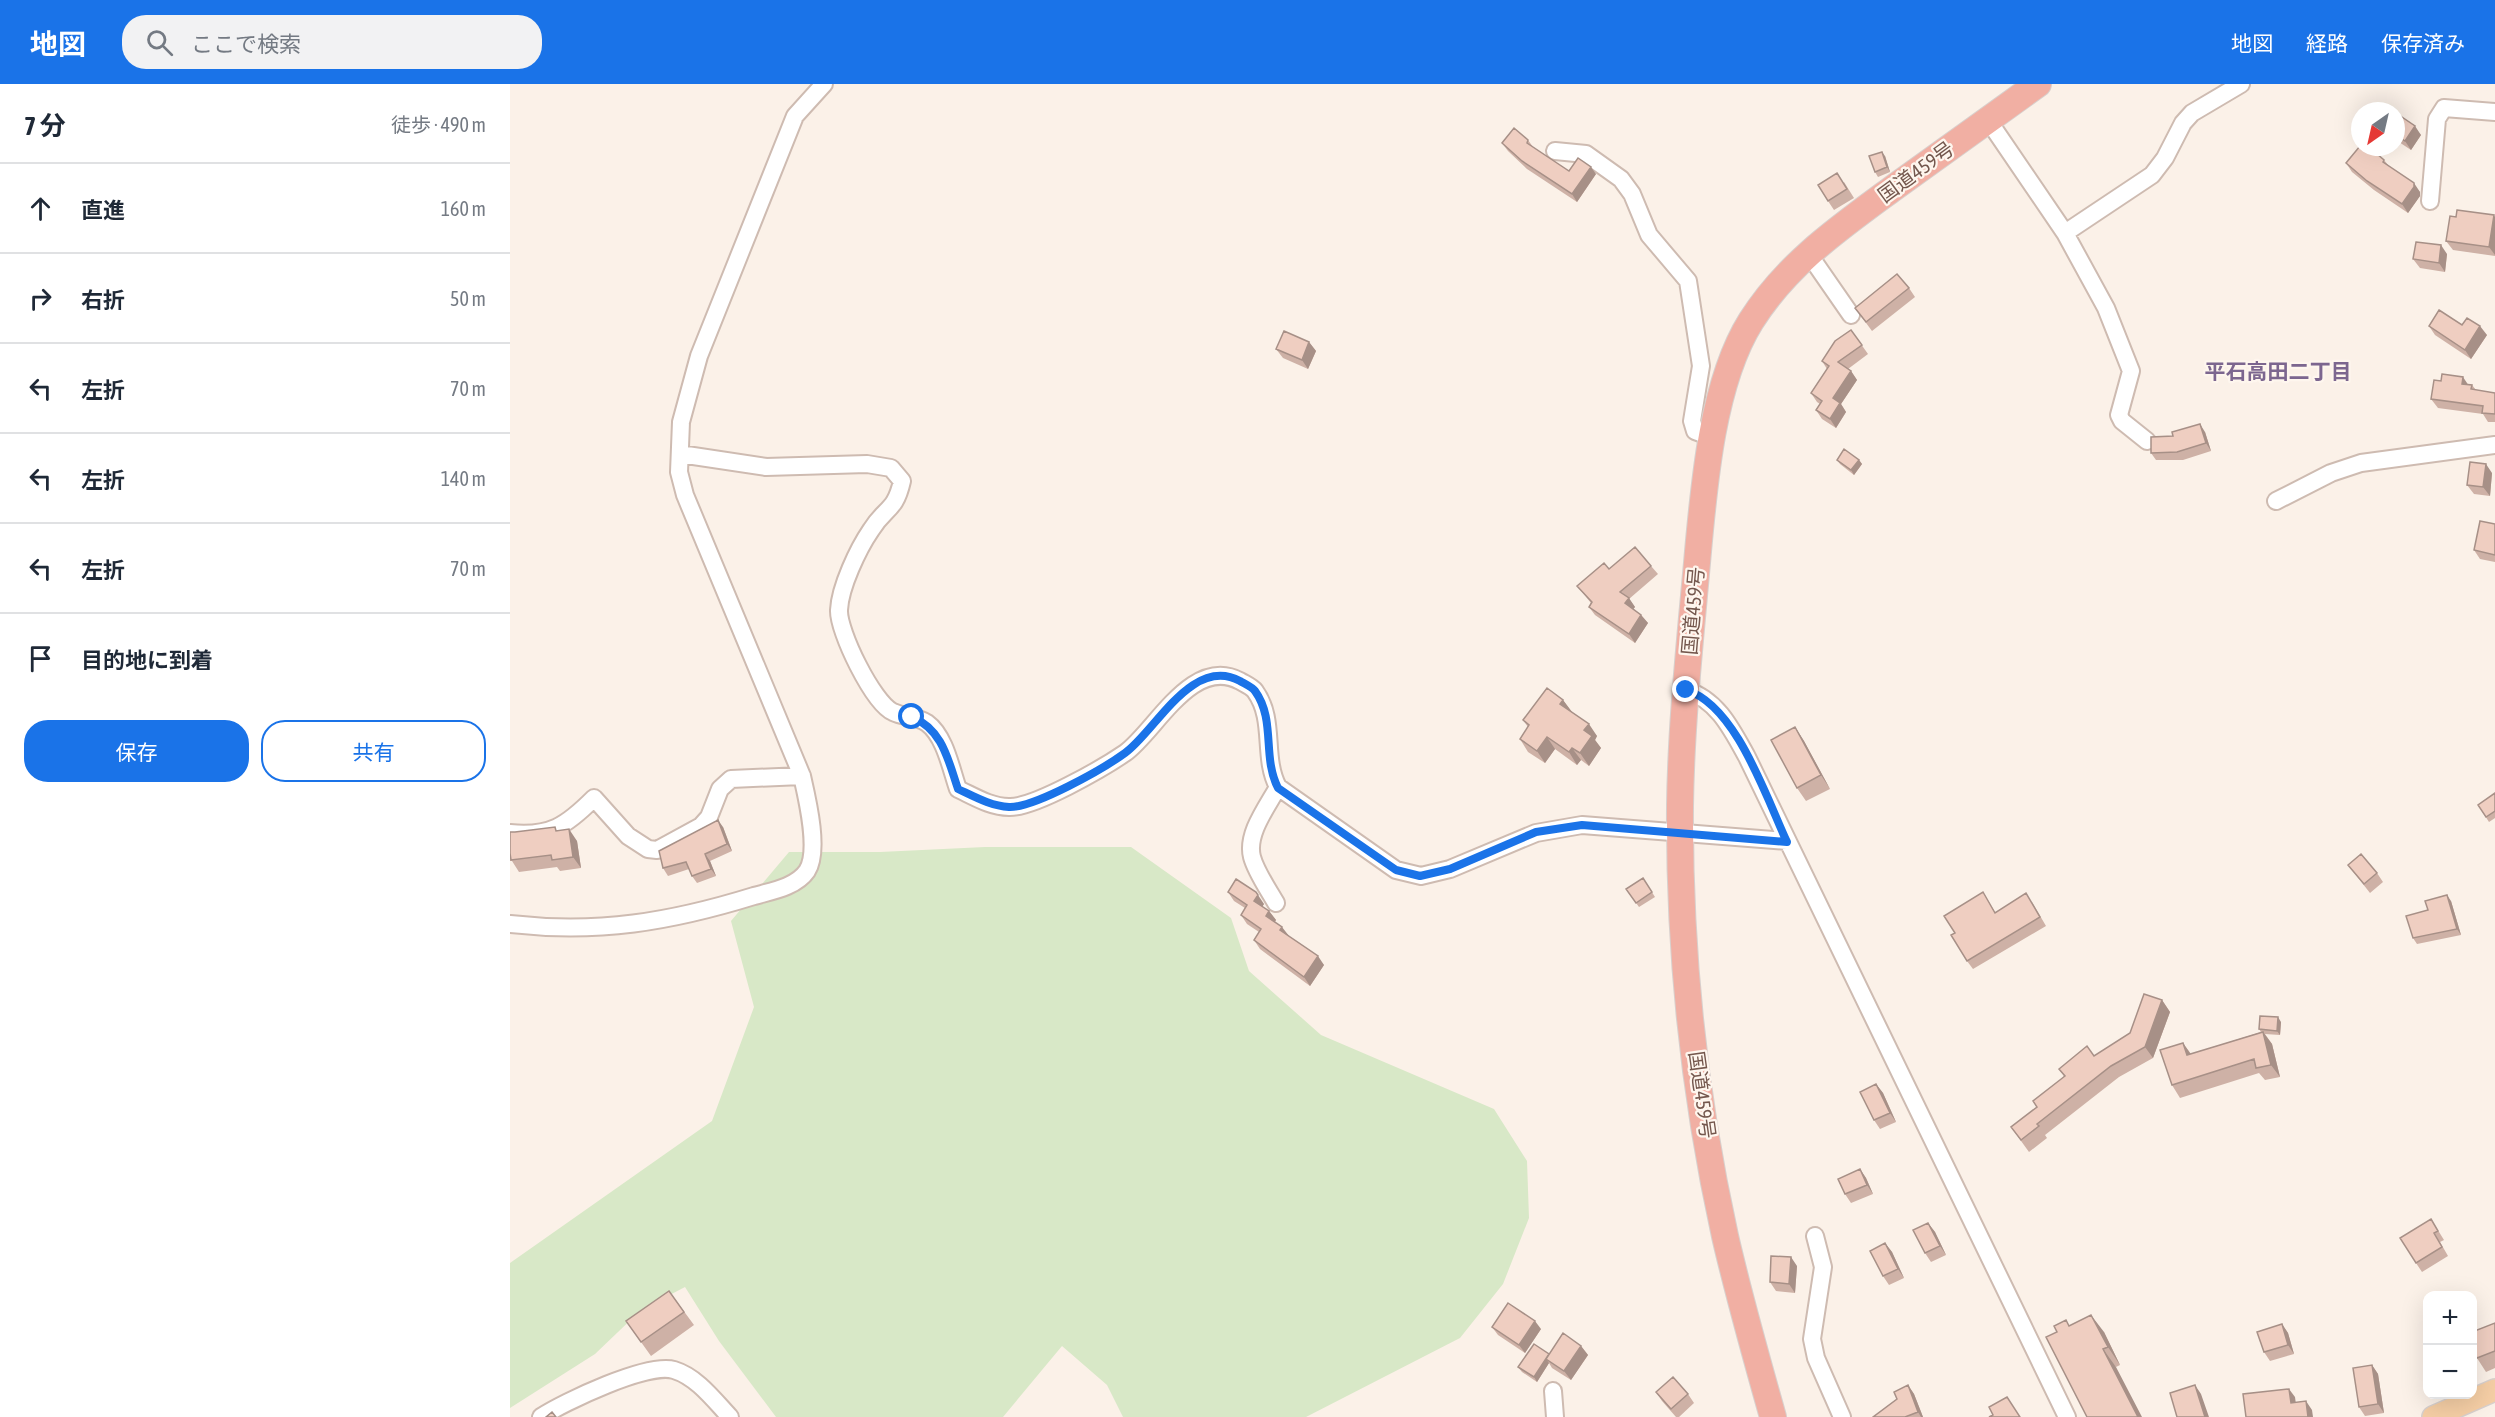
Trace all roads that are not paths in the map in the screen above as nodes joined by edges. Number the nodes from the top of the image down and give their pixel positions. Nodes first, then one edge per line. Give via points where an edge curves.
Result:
1 (824, 84) edge
2 (2038, 84) edge
3 (2241, 84) edge
4 (2495, 112) edge
5 (1988, 120) junction
6 (1555, 151) dead end
7 (2430, 201) dead end
8 (2065, 233) junction
9 (1808, 253) junction
10 (1851, 315) dead end
11 (1714, 438) junction
12 (2147, 441) dead end
13 (2495, 445) edge
14 (680, 454) junction
15 (2276, 501) dead end
16 (1686, 690) junction
17 (802, 776) junction
18 (1278, 788) junction
19 (510, 833) edge
20 (1681, 834) junction
21 (1787, 842) junction
22 (1276, 903) dead end
23 (510, 924) edge
24 (1815, 1236) dead end
25 (2495, 1390) edge
26 (1553, 1391) dead end
27 (2473, 1410) edge
28 (541, 1417) edge
29 (730, 1417) edge
30 (1555, 1417) edge
31 (1773, 1417) edge
32 (1842, 1417) edge
33 (2067, 1417) edge
34 (2433, 1417) edge

1 - 14 street via 795,116 699,356 681,422
2 - 5 highway, 国道459号
3 - 8 street via 2192,113 2152,176
4 - 7 street via 2444,108 2438,119
5 - 8 street
5 - 9 highway, 国道459号
6 - 11 street via 1586,154 1621,179 1632,194 1649,235 1688,281 1701,366 1692,421 1695,431
8 - 12 street via 2106,308 2131,371 2119,415
9 - 10 street
9 - 11 highway, 国道459号 via 1780,282 1733,353
11 - 16 highway, 国道459号 via 1699,543
13 - 15 street via 2361,463 2331,473
14 - 17 street via 679,472 685,495
14 - 18 street via 766,467 867,464 891,468 902,482 898,500 871,529 844,584 838,612 874,697 891,712 928,724 939,737 958,789 990,804 1012,807 1054,794 1126,753 1177,696 1214,677 1233,678 1254,689 1266,713 1272,777
16 - 20 highway, 国道459号
16 - 21 street via 1699,694 1729,723
17 - 19 street via 731,779 720,789 709,818 701,826 657,849 648,849 628,836 594,798 556,830 534,835
17 - 23 street via 810,814 811,859 800,879 709,910 638,925 574,928
18 - 20 street via 1396,870 1420,876 1450,869 1536,832 1582,825
18 - 22 street via 1251,844 1252,858
20 - 21 street
20 - 31 highway, 国道459号 via 1684,932 1707,1139 1725,1235
21 - 33 street
24 - 32 street via 1822,1267 1812,1339 1816,1358
25 - 27 main road
26 - 30 street
27 - 34 main road
28 - 29 street via 577,1398 662,1367 695,1381

